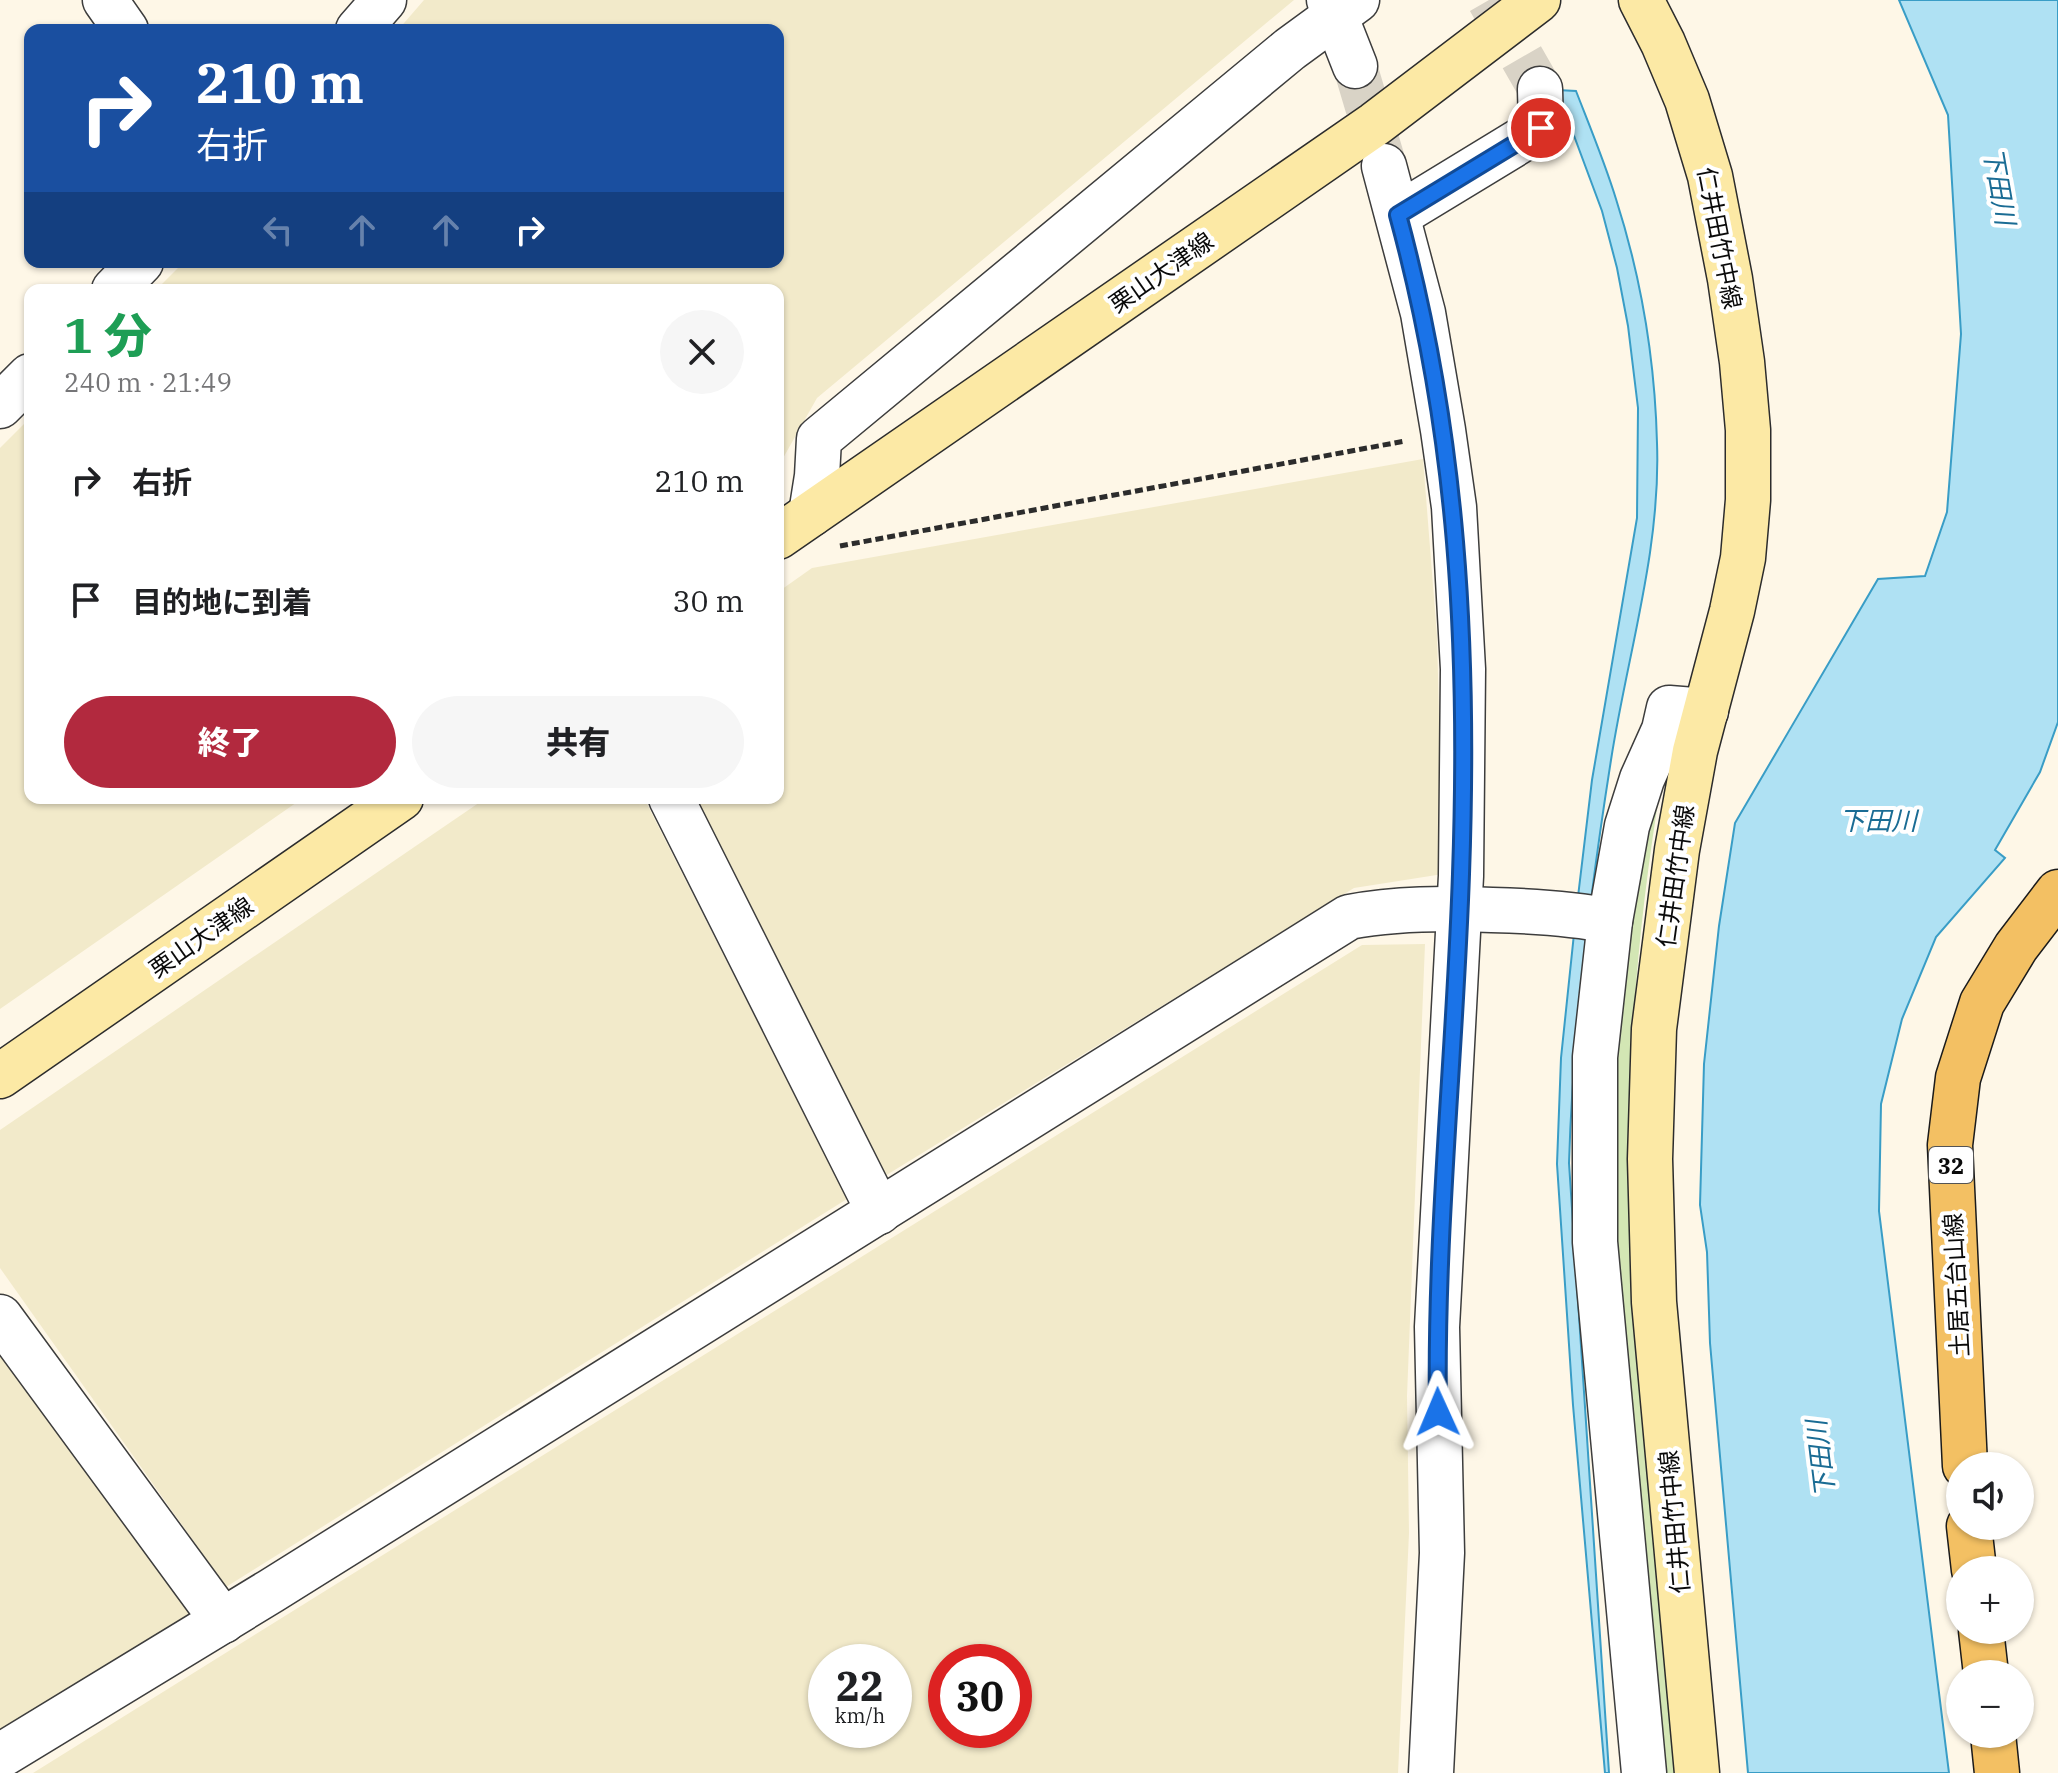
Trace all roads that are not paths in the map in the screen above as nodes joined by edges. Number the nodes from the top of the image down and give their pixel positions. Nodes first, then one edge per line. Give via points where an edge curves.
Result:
1 (105, 0) edge
2 (384, 0) edge
3 (1538, 0) edge
4 (1641, 0) edge
5 (1340, 5) edge
6 (122, 24) edge
7 (363, 24) edge
8 (1355, 66) tunnel mouth
9 (1540, 89) tunnel mouth
10 (1384, 166) tunnel mouth
11 (1398, 215) junction
12 (135, 268) edge
13 (120, 284) edge
14 (24, 382) edge
15 (0, 406) edge
16 (794, 526) edge
17 (1706, 711) junction
18 (392, 804) edge
19 (674, 804) edge
20 (2058, 892) edge
21 (1459, 909) junction
22 (1591, 917) junction
23 (0, 1076) edge
24 (879, 1212) junction
25 (0, 1317) edge
26 (1964, 1452) edge
27 (223, 1621) junction
28 (1994, 1748) edge
29 (0, 1756) edge
30 (1431, 1773) edge
31 (1644, 1773) edge
32 (1697, 1773) edge
33 (1997, 1773) edge

1 - 6 street
2 - 7 street
3 - 16 main road, 栗山大津線 via 1362,133
4 - 17 main road, 仁井田竹中線 via 1687,100 1710,176 1742,362 1748,430 1743,558
5 - 8 street
5 - 16 street via 819,439 817,476
9 - 11 street via 1541,128
10 - 11 street
11 - 21 street via 1423,313 1454,507 1462,656
12 - 13 street
14 - 15 street
17 - 22 street via 1669,708
17 - 32 main road, 仁井田竹中線 via 1677,850 1654,1029 1650,1159 1654,1302
18 - 23 main road, 栗山大津線
19 - 24 street
20 - 26 main road, 土居五台山線 / 32 via 1982,1003 1958,1078 1950,1145
21 - 22 street
21 - 24 street via 1349,917
21 - 30 street via 1437,1327 1442,1553
22 - 31 street via 1595,1242
24 - 27 street
25 - 27 street
27 - 29 street
28 - 33 main road

